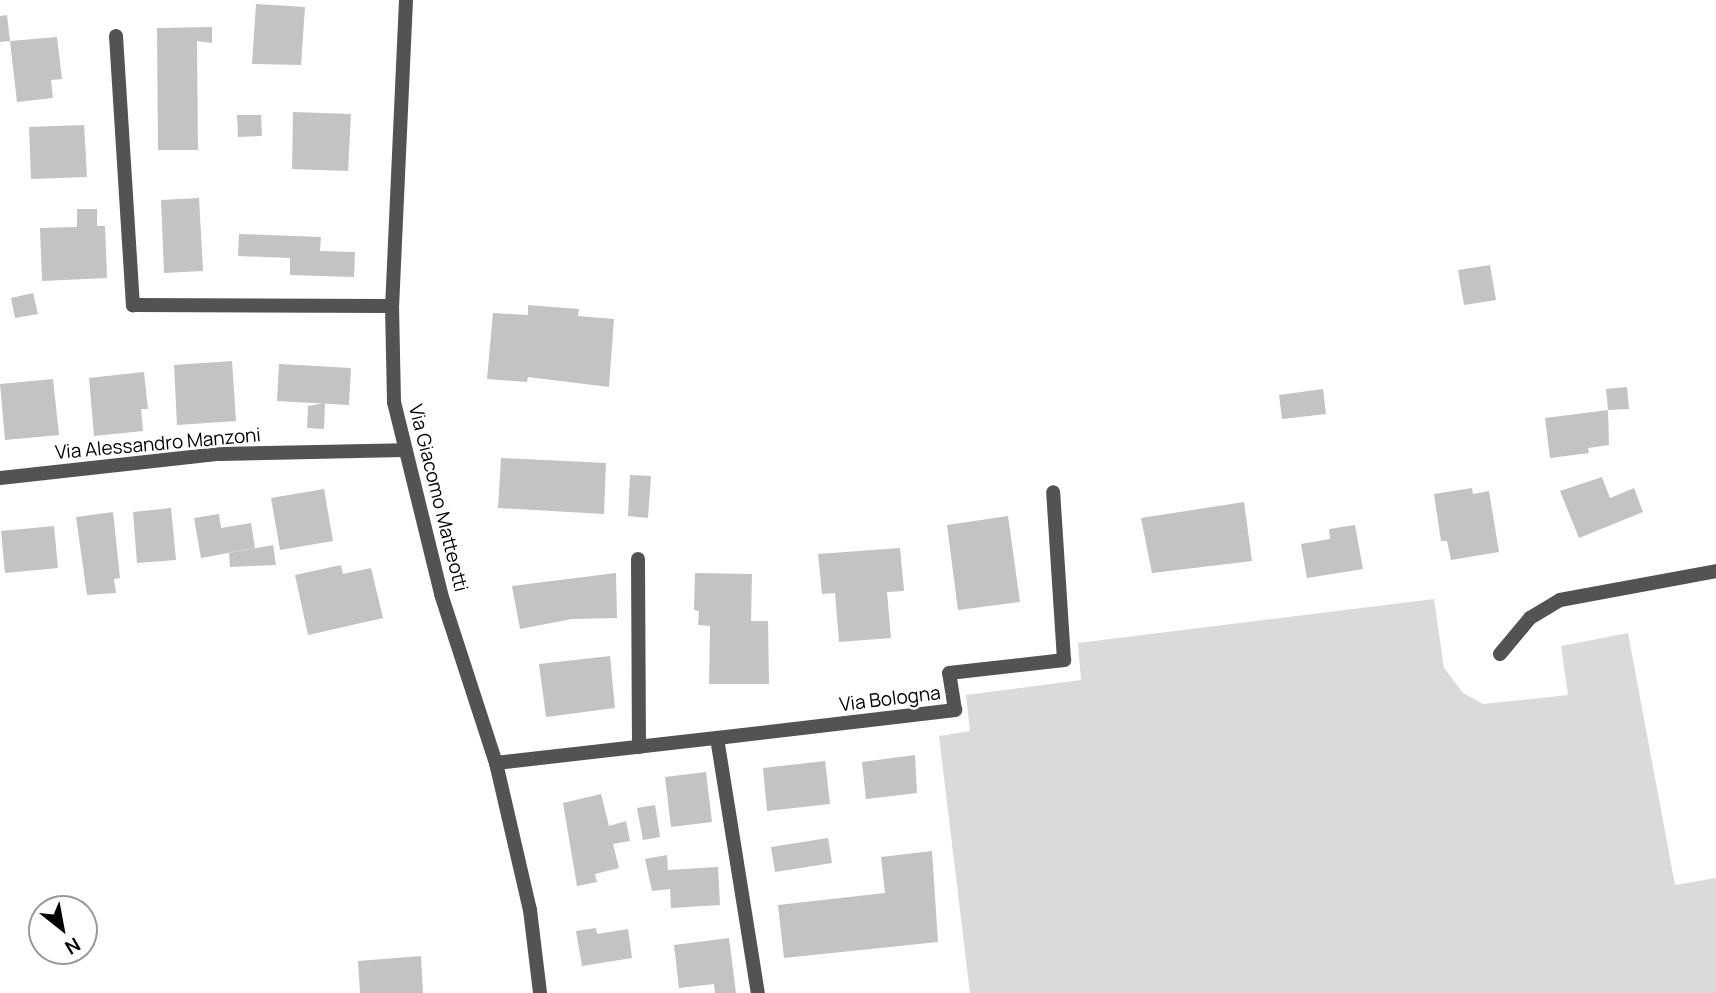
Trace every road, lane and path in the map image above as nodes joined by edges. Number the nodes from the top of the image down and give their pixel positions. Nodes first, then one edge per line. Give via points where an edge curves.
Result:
1 (406, 0) edge
2 (116, 36) dead end
3 (392, 306) junction
4 (404, 450) junction
5 (0, 478) edge
6 (1053, 492) dead end
7 (638, 559) dead end
8 (1716, 571) edge
9 (1500, 654) dead end
10 (717, 738) junction
11 (639, 747) junction
12 (496, 763) junction
13 (540, 993) edge
14 (758, 993) edge

1 - 3 street, Via Giacomo Matteotti
2 - 3 street via 132,305
3 - 4 street, Via Giacomo Matteotti via 394,402
4 - 5 street, Via Alessandro Manzoni via 219,454
4 - 12 street, Via Giacomo Matteotti via 441,594
6 - 10 street, Via Bologna via 1064,660 949,673 956,710
7 - 11 street
8 - 9 street via 1553,603 1530,618
10 - 11 street, Via Bologna
10 - 14 street
11 - 12 street, Via Bologna
12 - 13 street, Via Giacomo Matteotti via 530,910

